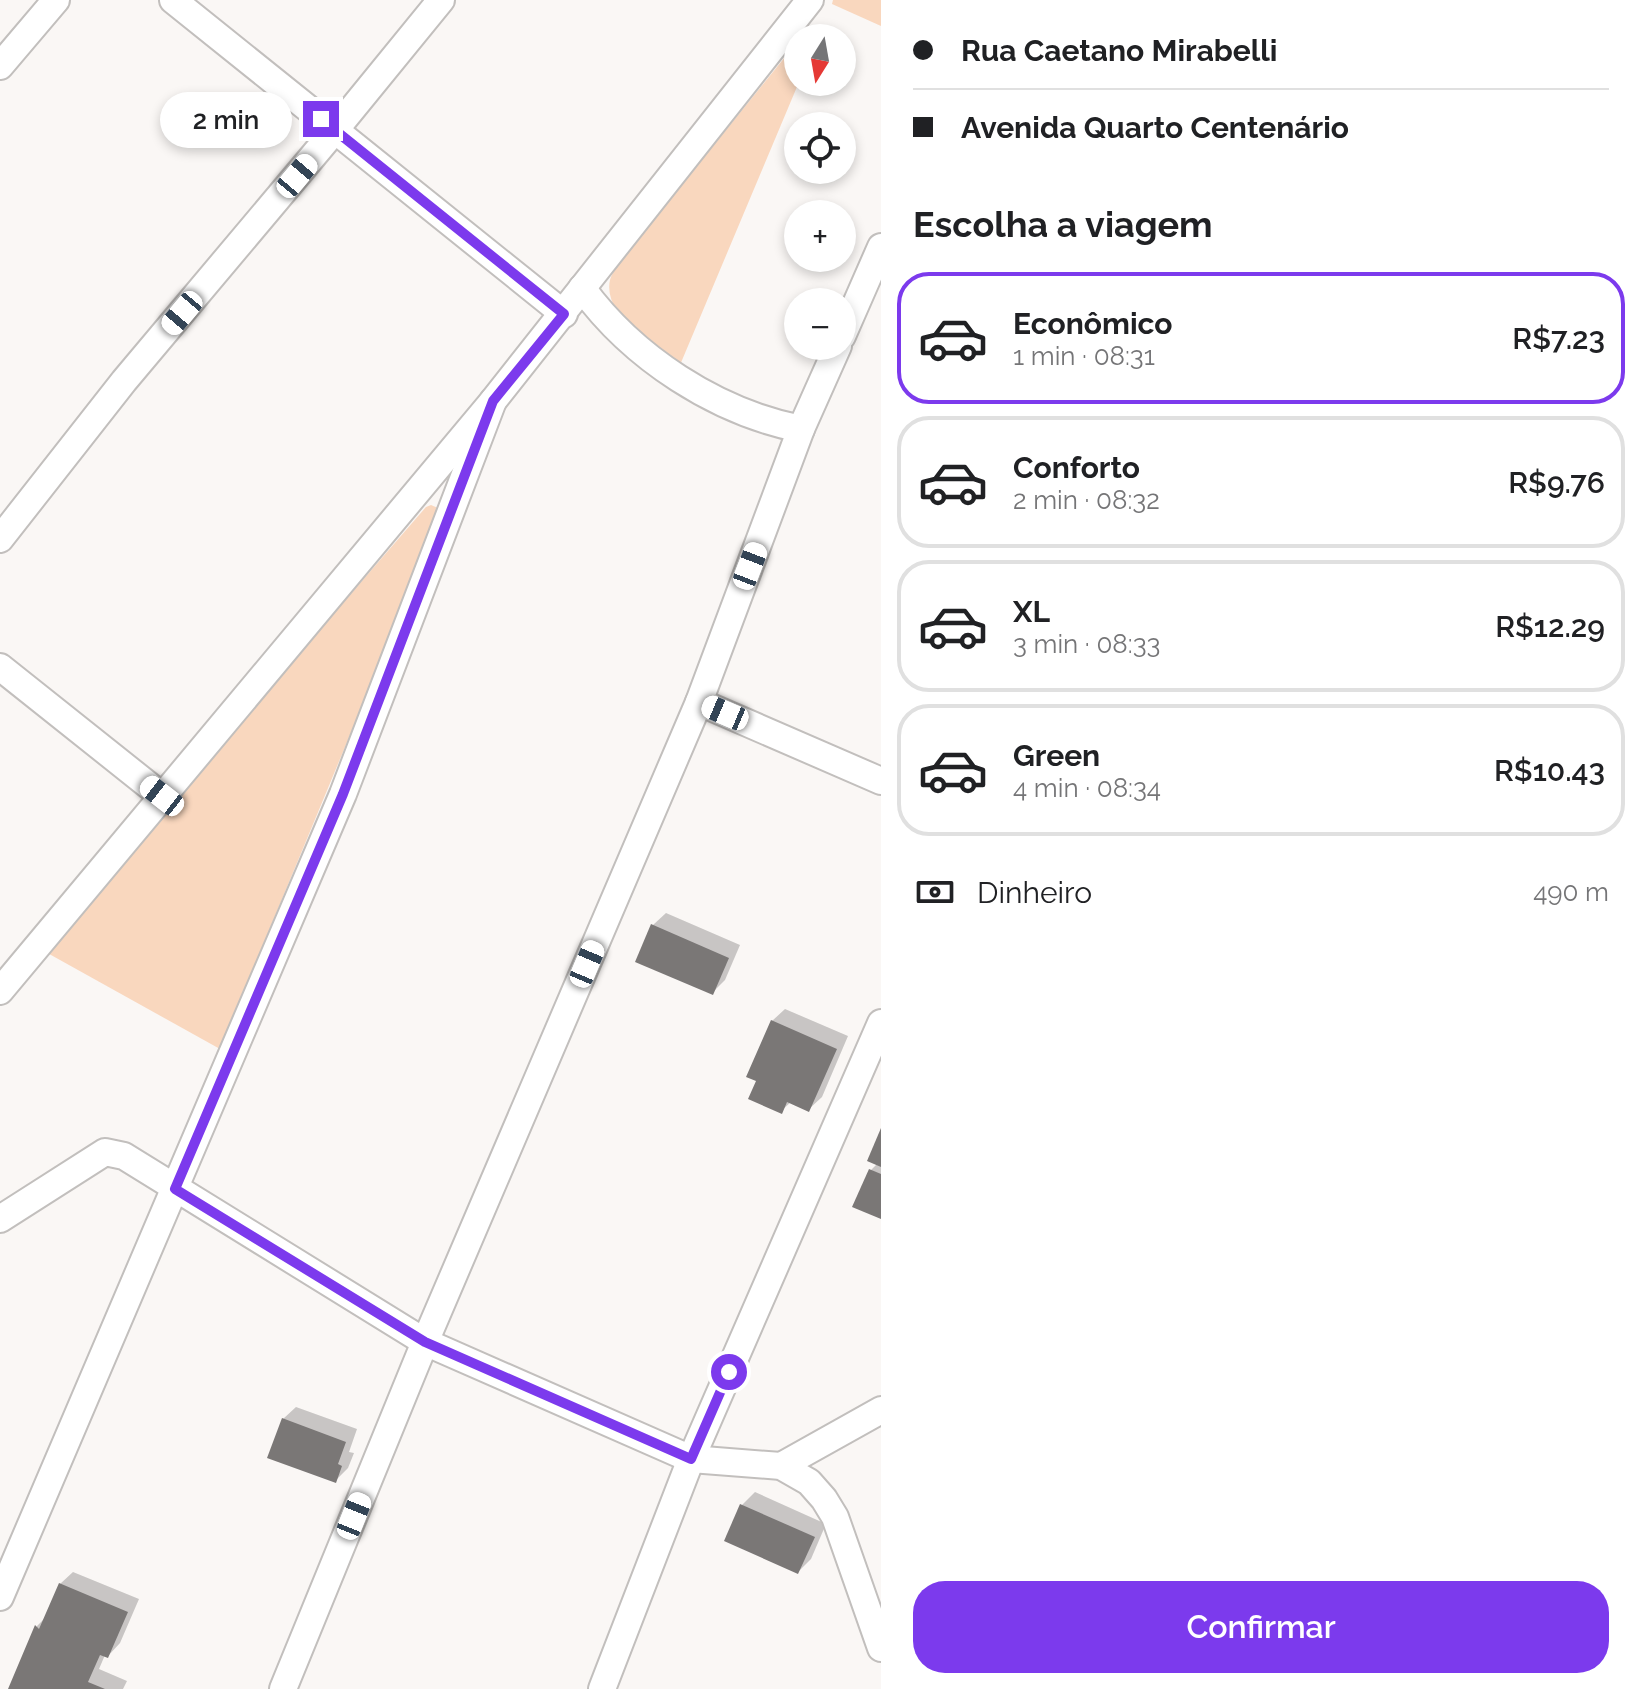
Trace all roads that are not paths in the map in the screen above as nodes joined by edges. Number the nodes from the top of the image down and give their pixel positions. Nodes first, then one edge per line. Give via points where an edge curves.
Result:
1 (56, 0) edge
2 (173, 0) edge
3 (441, 0) edge
4 (810, 0) edge
5 (0, 66) edge
6 (335, 130) junction
7 (881, 247) edge
8 (582, 288) junction
9 (856, 304) edge
10 (564, 314) junction
11 (832, 360) edge
12 (493, 401) junction
13 (801, 429) junction
14 (0, 539) edge
15 (0, 667) edge
16 (699, 702) junction
17 (881, 781) edge
18 (162, 796) junction
19 (0, 991) edge
20 (881, 1023) edge
21 (175, 1189) junction
22 (0, 1219) edge
23 (425, 1342) junction
24 (881, 1410) edge
25 (691, 1459) junction
26 (781, 1466) junction
27 (0, 1597) edge
28 (881, 1648) edge
29 (283, 1689) edge
30 (602, 1689) edge

1 - 5 street
2 - 6 street
3 - 6 street
4 - 8 street
6 - 10 street
6 - 14 street via 124,381
7 - 9 street
8 - 10 street
8 - 13 street via 636,347 679,379 757,417
10 - 12 street
11 - 13 street
12 - 18 street
12 - 21 street via 343,794
13 - 16 street
15 - 18 street
16 - 17 street
16 - 23 street
18 - 19 street
20 - 25 street
21 - 22 street via 124,1156 105,1152
21 - 23 street
21 - 27 street
23 - 25 street
23 - 29 street
24 - 26 street
25 - 26 street
25 - 30 street
26 - 28 street via 809,1482 835,1517

